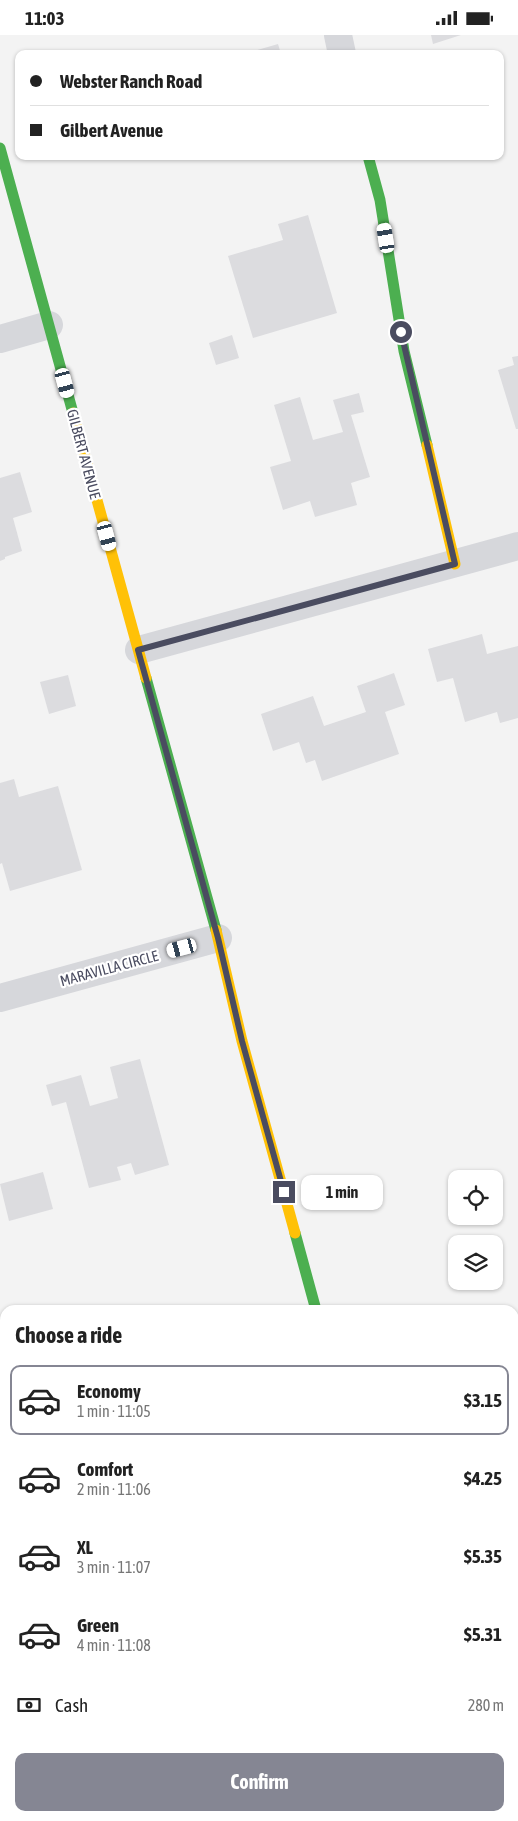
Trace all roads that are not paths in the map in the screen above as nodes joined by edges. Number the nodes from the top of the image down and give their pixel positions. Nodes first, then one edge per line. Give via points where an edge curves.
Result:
1 (338, 35) edge
2 (341, 50) edge
3 (0, 148) edge
4 (369, 160) edge
5 (49, 325) junction
6 (0, 339) edge
7 (518, 546) edge
8 (455, 564) junction
9 (138, 650) junction
10 (218, 938) junction
11 (0, 998) edge
12 (315, 1305) edge

1 - 2 street
3 - 5 street, GILBERT AVENUE
4 - 8 street via 380,201 404,351
5 - 6 street
5 - 9 street, GILBERT AVENUE
7 - 8 street
8 - 9 street
9 - 10 street, GILBERT AVENUE
10 - 11 street, MARAVILLA CIRCLE
10 - 12 street, GILBERT AVENUE via 242,1041

